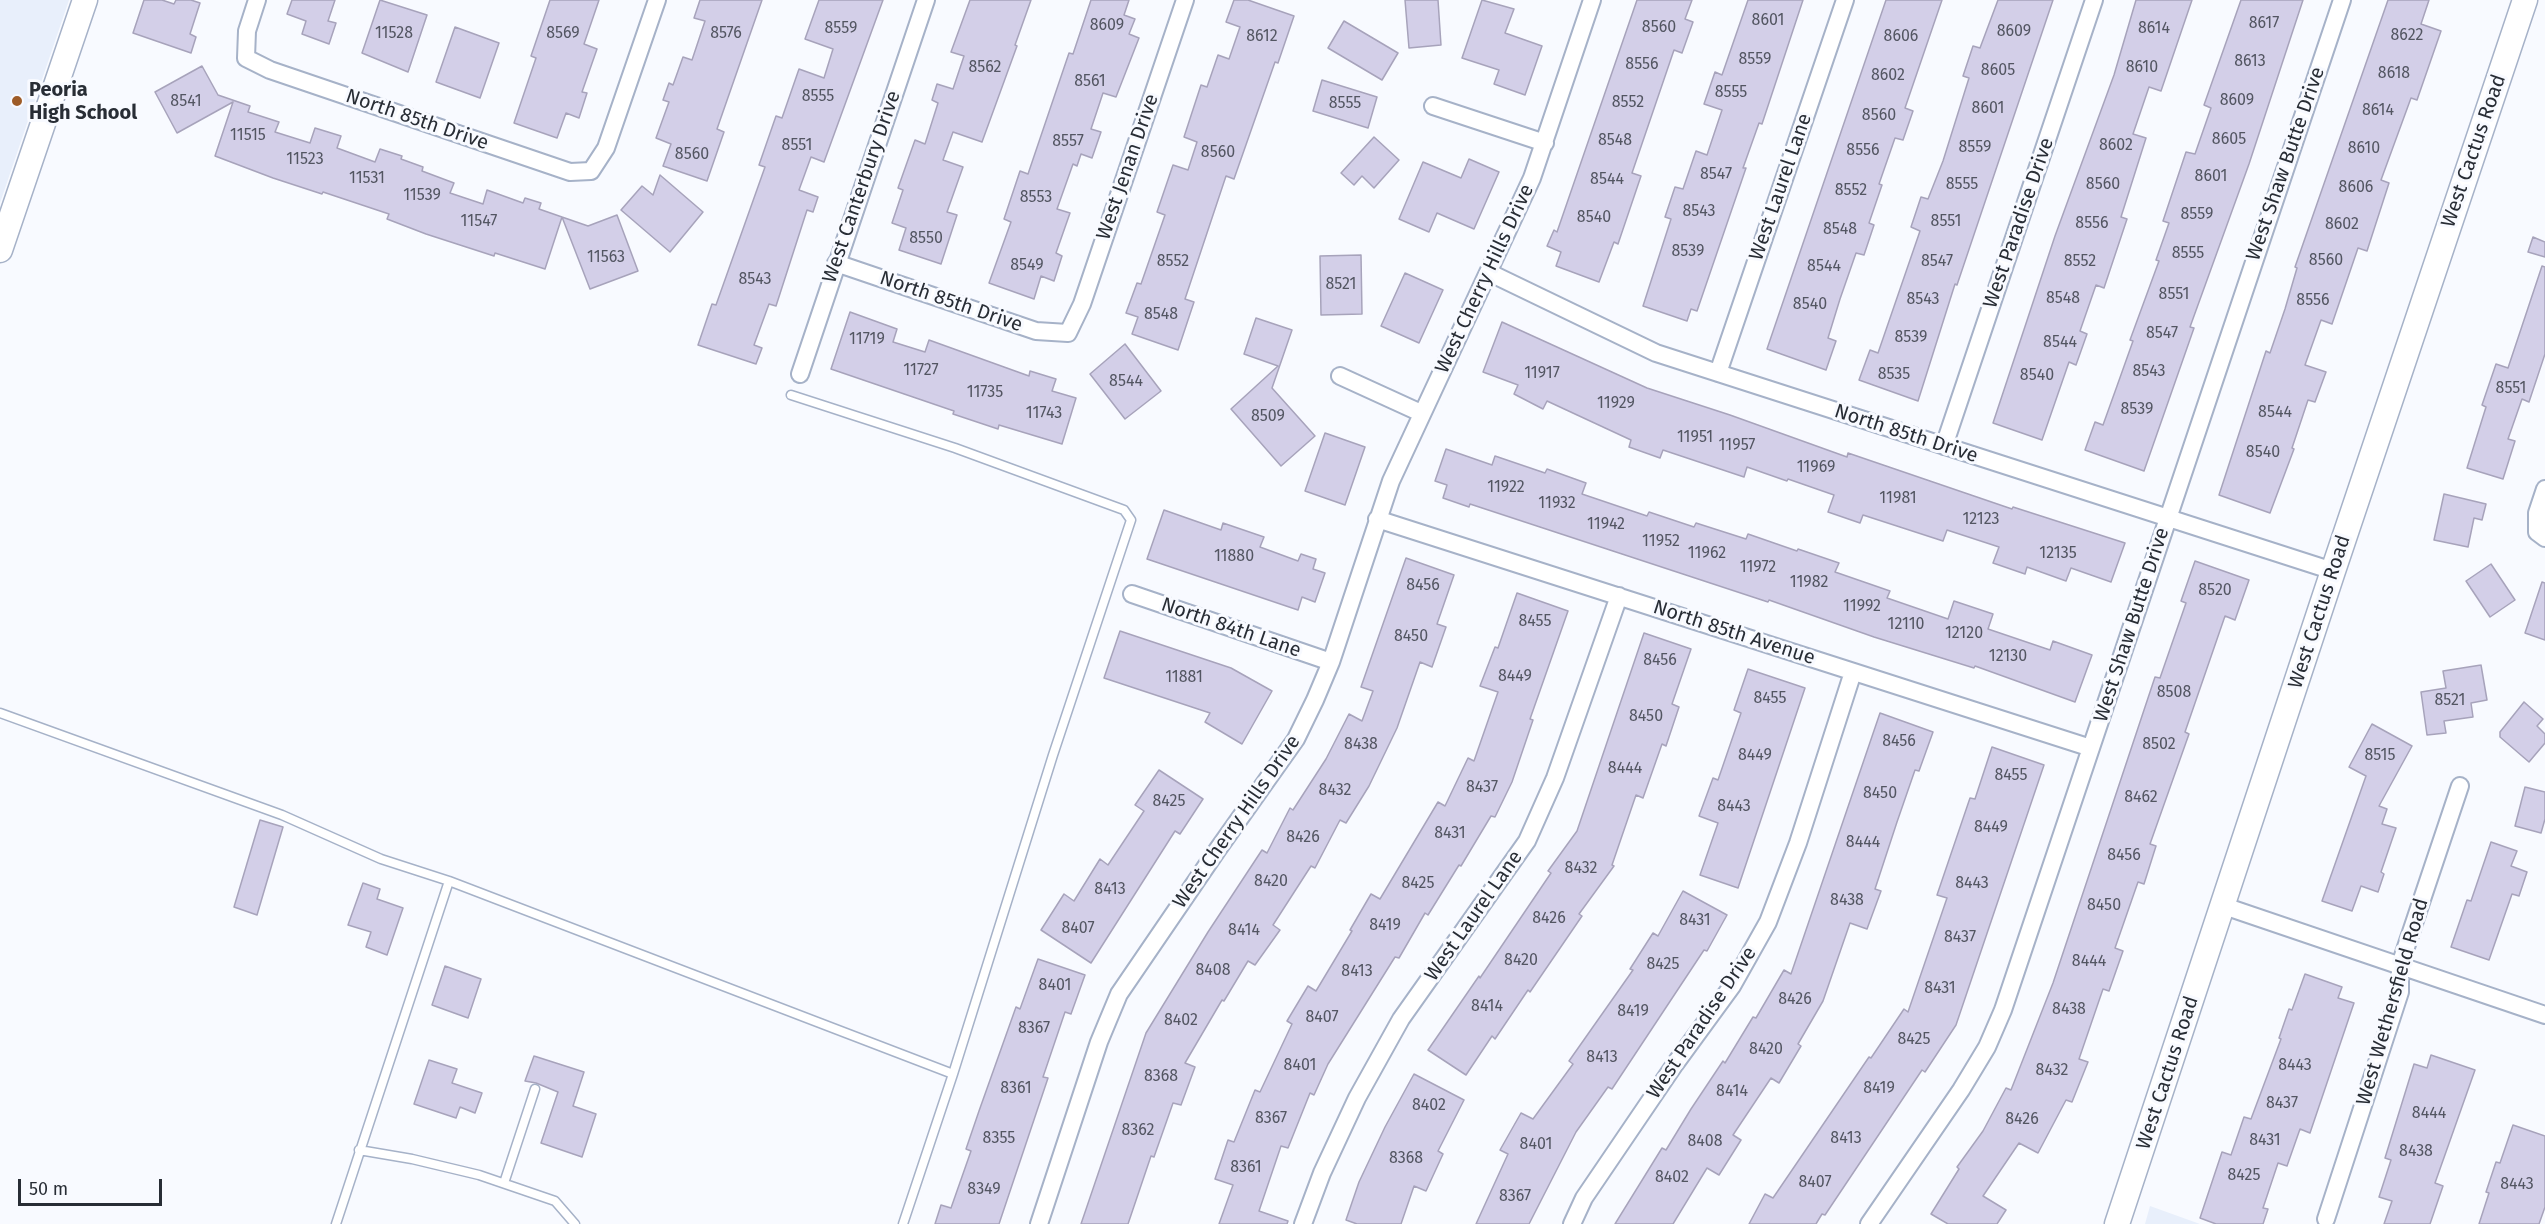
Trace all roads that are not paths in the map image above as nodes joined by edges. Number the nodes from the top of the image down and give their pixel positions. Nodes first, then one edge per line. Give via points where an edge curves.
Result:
1 (85, 0) edge
2 (257, 0) edge
3 (657, 0) edge
4 (926, 0) edge
5 (1185, 0) edge
6 (1592, 0) edge
7 (1845, 0) edge
8 (2094, 0) edge
9 (2342, 0) edge
10 (2525, 0) edge
11 (1433, 106) dead end
12 (1545, 143) junction
13 (0, 250) edge
14 (836, 263) junction
15 (1490, 273) junction
16 (1068, 333) joint
17 (1718, 373) junction
18 (800, 374) dead end
19 (1340, 376) dead end
20 (790, 394) dead end
21 (1421, 413) junction
22 (1944, 446) junction
23 (2545, 489) edge
24 (2167, 517) junction
25 (1377, 519) junction
26 (2541, 535) edge
27 (2333, 571) junction
28 (1132, 594) dead end
29 (1619, 596) junction
30 (1331, 662) junction
31 (1853, 672) junction
32 (0, 713) edge
33 (2091, 748) junction
34 (2460, 786) dead end
35 (449, 881) junction
36 (2224, 906) junction
37 (2400, 965) junction
38 (2545, 1015) edge
39 (953, 1074) junction
40 (535, 1089) dead end
41 (359, 1150) junction
42 (504, 1184) junction
43 (2326, 1219) dead end
44 (336, 1224) edge
45 (575, 1224) edge
46 (903, 1224) edge
47 (1038, 1224) edge
48 (1303, 1224) edge
49 (1572, 1224) edge
50 (1869, 1224) edge
51 (2117, 1224) edge

1 - 13 main road
2 - 3 street, North 85th Drive via 247,31 246,58 270,70 570,172 591,171 606,148
4 - 14 street, West Canterbury Drive
5 - 16 street, West Jenan Drive via 1082,304
6 - 12 street, West Cherry Hills Drive
7 - 17 street, West Laurel Lane
8 - 22 street, West Paradise Drive
9 - 24 street, West Shaw Butte Drive
10 - 27 main road, West Cactus Road
11 - 12 street
12 - 15 street, West Cherry Hills Drive
14 - 16 street, North 85th Drive via 1036,331
14 - 18 street, West Canterbury Drive
15 - 17 street, North 85th Drive via 1639,347
15 - 21 street, West Cherry Hills Drive
17 - 22 street, North 85th Drive
19 - 21 street
20 - 39 lane via 955,448 1124,510 1131,520
21 - 25 street, West Cherry Hills Drive
22 - 24 street, North 85th Drive
23 - 26 street via 2537,513
24 - 27 street, North 85th Drive
24 - 33 street, West Shaw Butte Drive
25 - 29 street, North 85th Avenue
25 - 30 street, West Cherry Hills Drive
27 - 36 main road, West Cactus Road
28 - 30 street, North 84th Lane
29 - 31 street, North 85th Avenue
29 - 48 street, West Laurel Lane via 1555,778 1527,841 1401,1019 1357,1098
30 - 47 street, West Cherry Hills Drive via 1296,740 1119,994
31 - 33 street, North 85th Avenue
31 - 49 street, West Paradise Drive via 1768,922 1732,986 1591,1188
32 - 35 lane via 282,815 381,859
33 - 50 street, West Shaw Butte Drive via 2022,958 1987,1047
34 - 37 street, West Wethersfield Road
35 - 39 lane
35 - 41 lane
36 - 37 street
36 - 51 main road, West Cactus Road
37 - 38 street
37 - 43 street, West Wethersfield Road via 2400,992
39 - 46 lane
40 - 42 lane
41 - 42 lane via 479,1174
41 - 44 lane
42 - 45 lane via 555,1201

